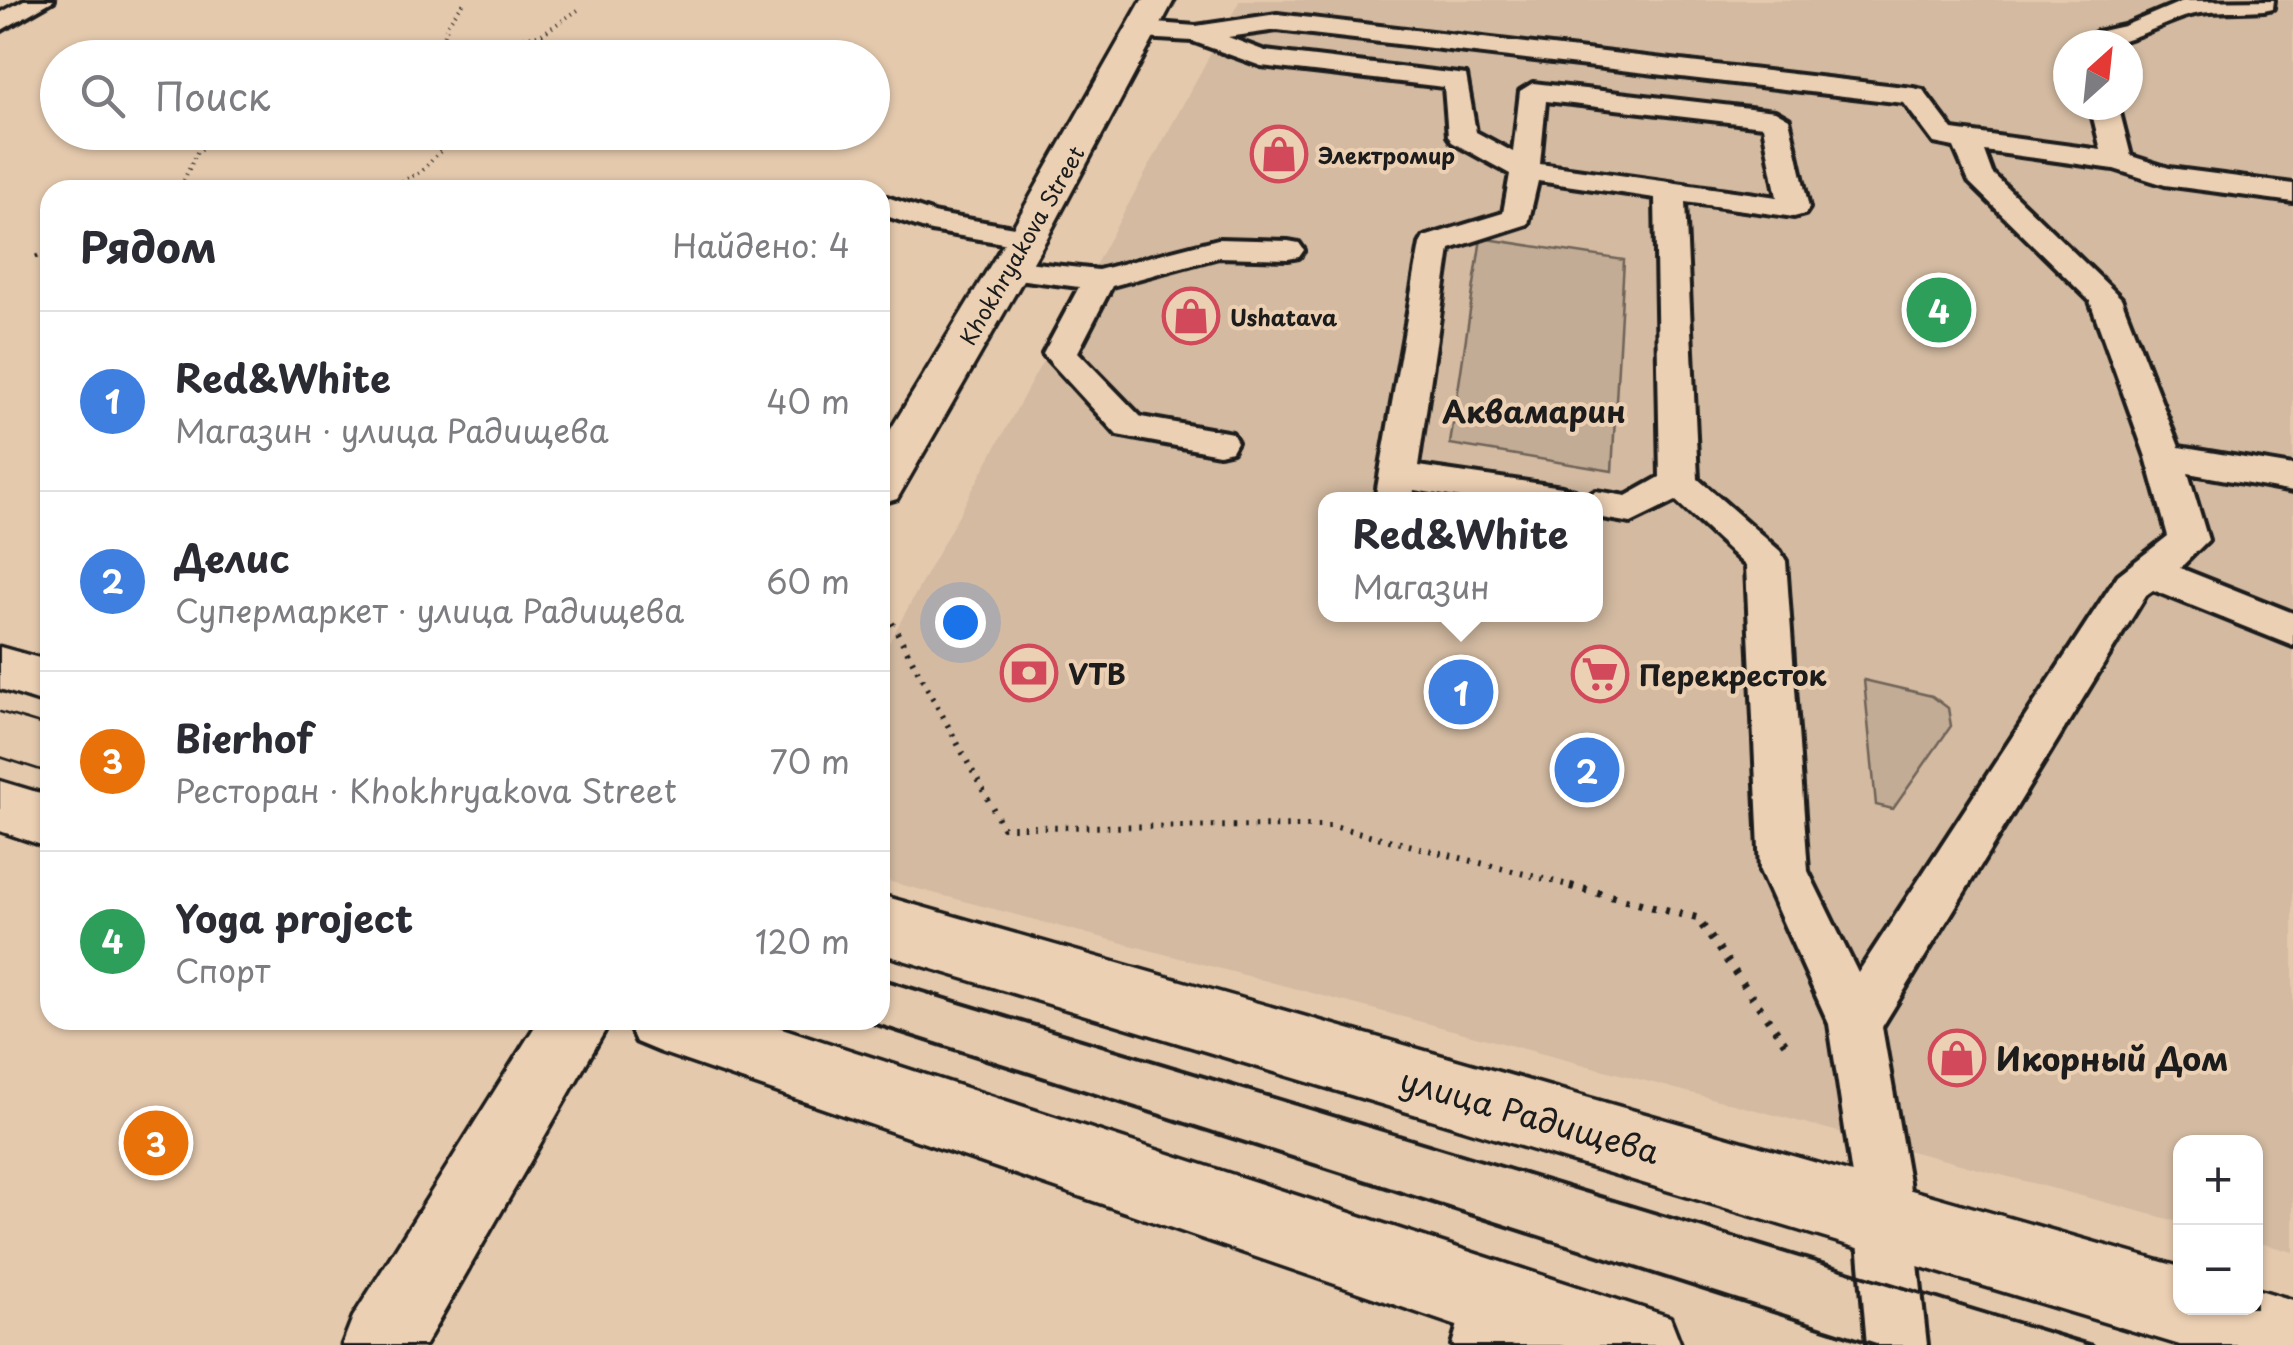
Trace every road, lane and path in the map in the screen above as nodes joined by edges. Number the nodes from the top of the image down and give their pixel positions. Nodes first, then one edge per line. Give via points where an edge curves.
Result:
1 (42, 0) edge
2 (466, 0) edge
3 (2262, 0) edge
4 (2226, 5) junction
5 (578, 10) dead end
6 (1150, 15) edge
7 (2293, 16) edge
8 (0, 23) edge
9 (2135, 30) edge
10 (1196, 34) junction
11 (443, 40) edge
12 (510, 40) edge
13 (2108, 120) edge
14 (1966, 140) junction
15 (200, 150) edge
16 (441, 150) edge
17 (2118, 161) junction
18 (1525, 171) junction
19 (184, 180) edge
20 (405, 180) edge
21 (1670, 192) junction
22 (2293, 193) edge
23 (890, 207) edge
24 (1288, 250) dead end
25 (1018, 253) junction
26 (40, 256) edge
27 (36, 257) dead end
28 (1098, 280) junction
29 (1219, 442) dead end
30 (2164, 458) junction
31 (890, 470) edge
32 (2293, 480) edge
33 (1679, 483) junction
34 (1395, 487) edge
35 (1459, 492) edge
36 (1603, 505) edge
37 (2149, 572) junction
38 (892, 622) dead end
39 (2293, 630) edge
40 (0, 668) edge
41 (40, 680) edge
42 (0, 806) edge
43 (40, 819) edge
44 (890, 927) edge
45 (1856, 1023) junction
46 (571, 1030) edge
47 (687, 1030) edge
48 (1794, 1058) dead end
49 (1884, 1219) junction
50 (2173, 1304) edge
51 (2210, 1315) edge
52 (1488, 1322) edge
53 (2293, 1339) edge
54 (381, 1345) edge
55 (1642, 1345) edge
56 (1897, 1345) edge

1 - 8 lane
2 - 11 path
3 - 4 lane
4 - 7 lane
4 - 9 lane via 2183,8
5 - 12 path via 542,34
6 - 10 lane
6 - 25 street, Khokhryakova Street
10 - 14 lane via 1277,22 1914,96 1944,137
10 - 18 lane via 1261,58 1457,81 1462,136
13 - 17 lane
14 - 17 lane
14 - 30 lane via 1980,176 2105,298
15 - 19 path
16 - 20 path
17 - 22 lane via 2165,176
18 - 21 lane
18 - 21 lane via 1533,91 1774,119 1794,208
18 - 34 lane via 1517,218 1436,244
21 - 33 lane
23 - 25 lane
24 - 28 lane via 1218,248
25 - 28 lane
25 - 31 street, Khokhryakova Street
26 - 27 path
28 - 29 lane via 1060,354 1130,427
30 - 32 lane
30 - 37 lane via 2189,540
33 - 36 lane via 1631,510
33 - 45 lane via 1766,561 1784,871
34 - 35 lane
37 - 39 lane
37 - 45 lane via 2132,586
38 - 48 path via 1003,826 1333,826 1698,918
40 - 41 street
42 - 43 street
44 - 49 street, улица Радищева
45 - 49 lane
46 - 54 street
47 - 52 street
49 - 50 street, улица Радищева
49 - 56 lane
51 - 53 street, улица Радищева
52 - 55 street

